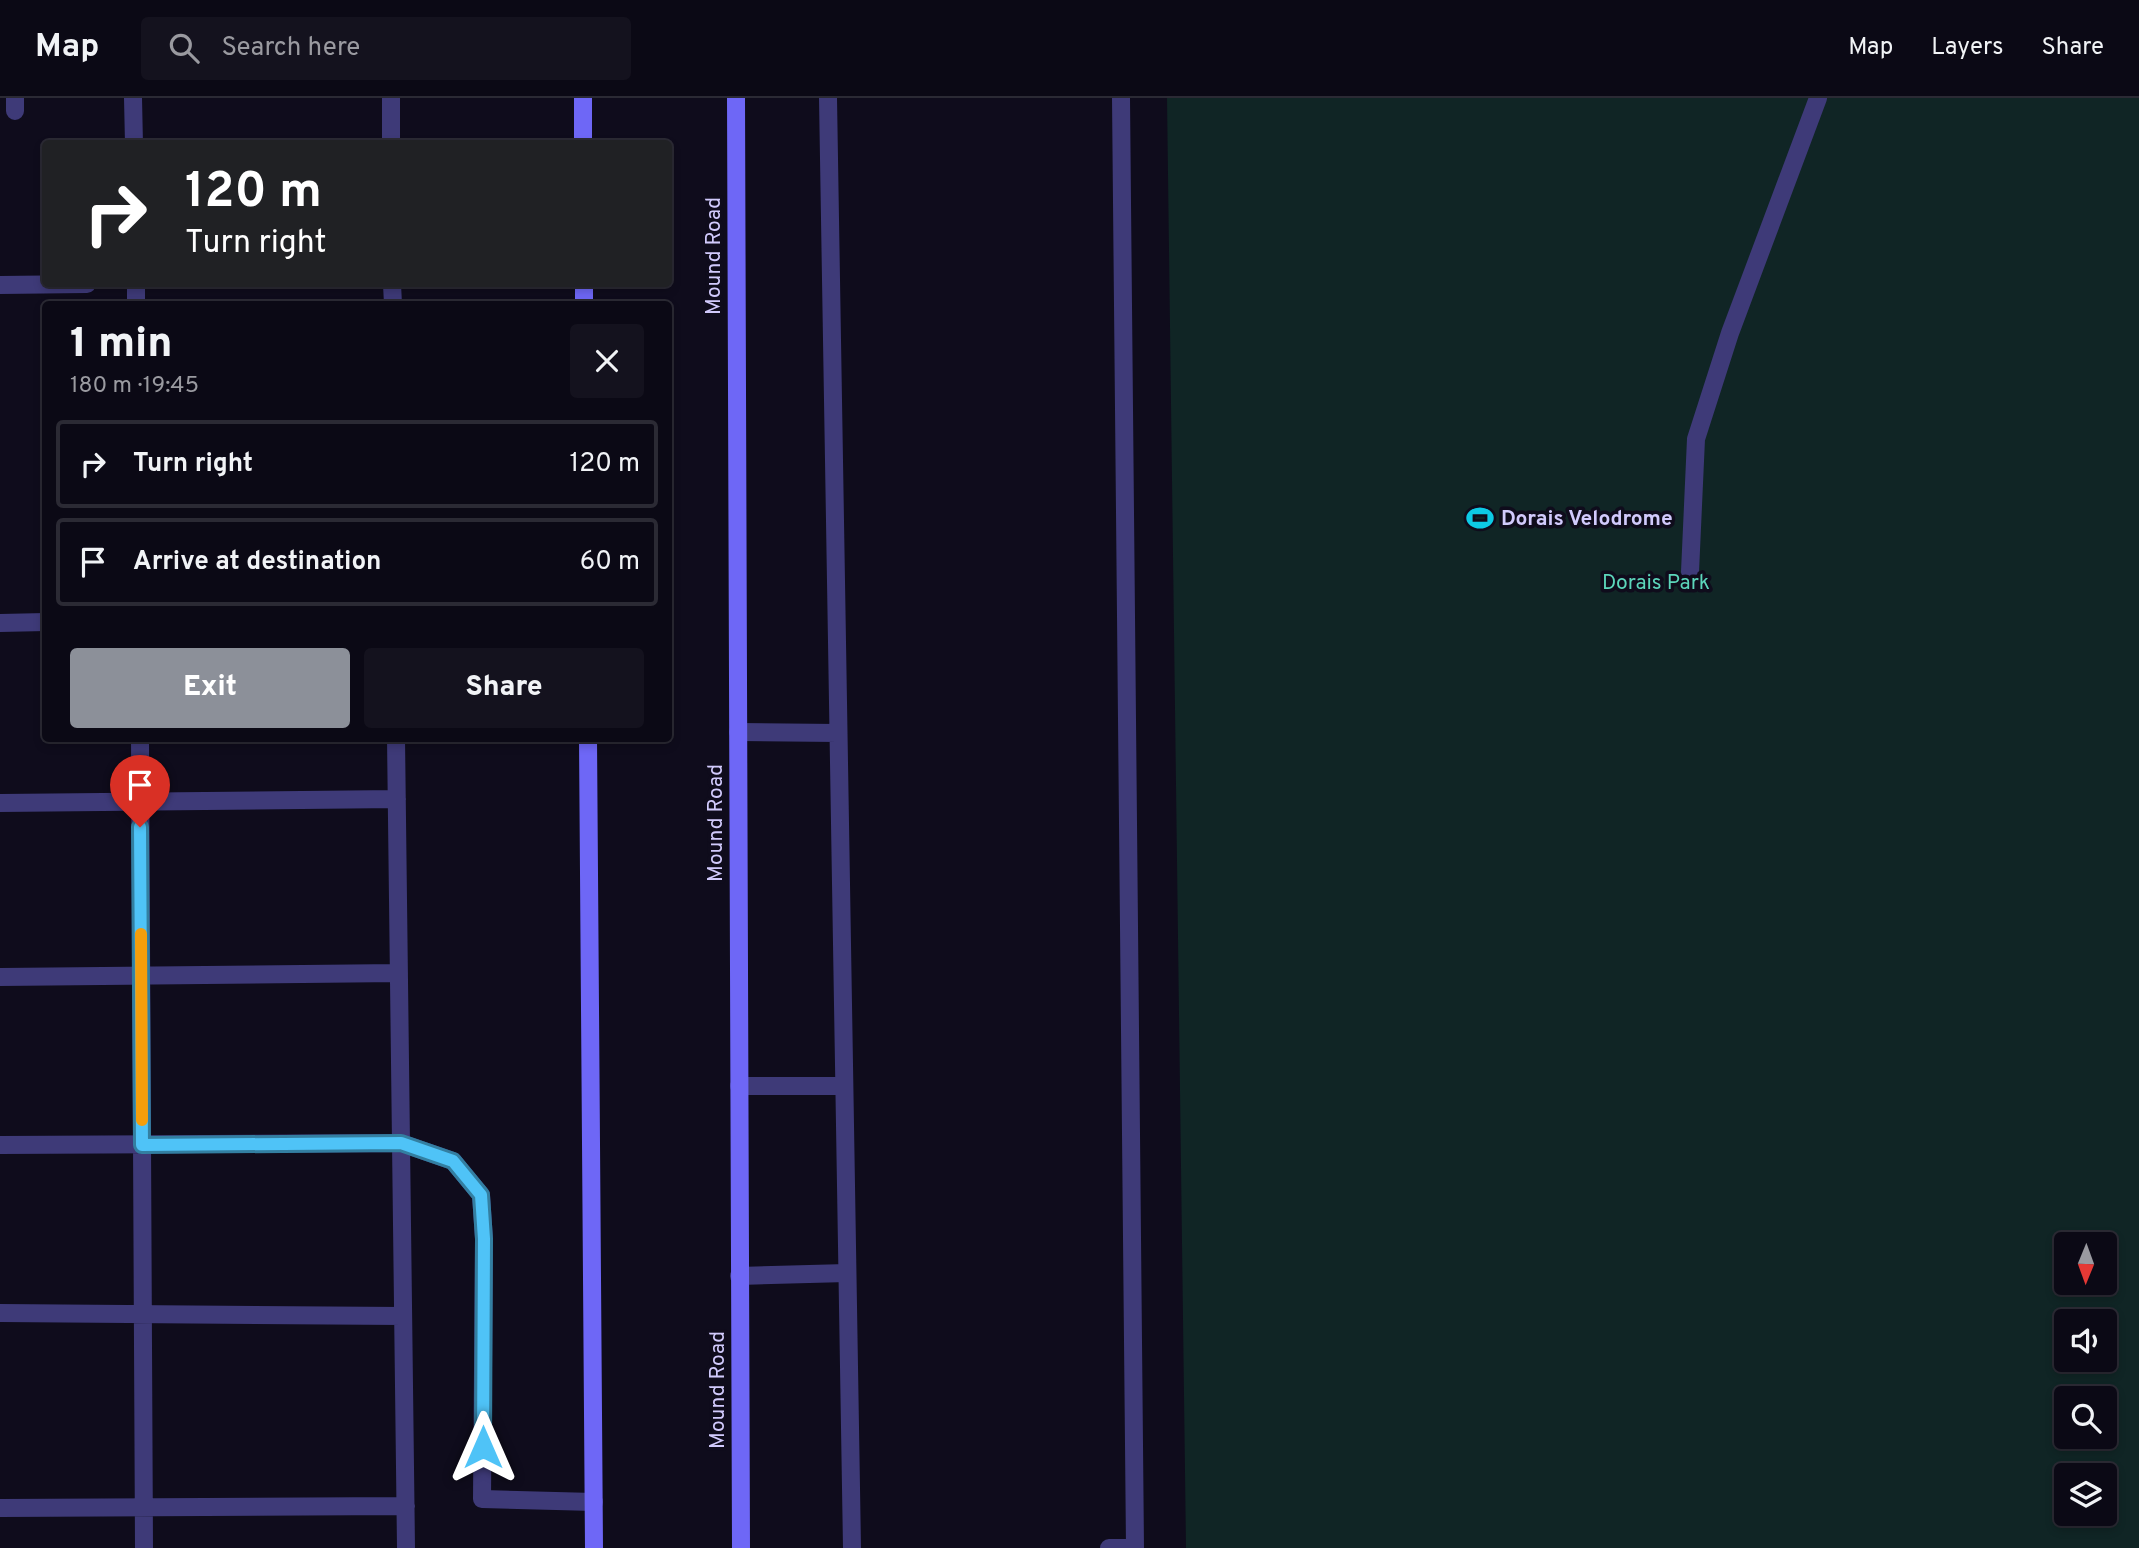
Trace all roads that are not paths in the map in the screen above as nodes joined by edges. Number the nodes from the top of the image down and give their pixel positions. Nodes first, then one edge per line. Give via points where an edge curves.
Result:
1 (134, 98) edge
2 (391, 98) edge
3 (583, 98) edge
4 (736, 98) edge
5 (828, 98) edge
6 (1121, 98) edge
7 (1818, 98) edge
8 (134, 140) edge
9 (391, 140) edge
10 (583, 140) edge
11 (0, 285) edge
12 (42, 285) edge
13 (1690, 572) dead end
14 (42, 622) edge
15 (0, 623) edge
16 (738, 732) junction
17 (838, 733) junction
18 (140, 742) edge
19 (396, 742) edge
20 (588, 742) edge
21 (397, 799) junction
22 (140, 802) junction
23 (0, 803) edge
24 (399, 973) junction
25 (0, 976) edge
26 (141, 976) junction
27 (739, 1086) junction
28 (844, 1086) junction
29 (401, 1143) junction
30 (0, 1145) edge
31 (142, 1145) junction
32 (847, 1273) junction
33 (739, 1276) junction
34 (0, 1313) edge
35 (143, 1313) junction
36 (403, 1316) junction
37 (593, 1502) junction
38 (144, 1506) junction
39 (405, 1506) junction
40 (0, 1508) edge
41 (145, 1548) edge
42 (406, 1548) edge
43 (594, 1548) edge
44 (741, 1548) edge
45 (852, 1548) edge
46 (1109, 1548) edge

1 - 8 lane
2 - 9 lane
3 - 10 main road
4 - 16 main road, Mound Road
5 - 17 lane
6 - 46 lane via 1135,1548
7 - 13 lane via 1730,333 1696,439
11 - 12 lane
14 - 15 lane
16 - 17 lane
16 - 27 main road, Mound Road
17 - 28 lane
18 - 22 lane
19 - 21 lane
20 - 37 main road
21 - 22 lane
21 - 24 lane
22 - 23 lane
22 - 26 lane
24 - 26 lane
24 - 29 lane
25 - 26 lane
26 - 31 lane
27 - 28 lane
27 - 33 main road, Mound Road
28 - 32 lane
29 - 31 lane
29 - 36 lane
29 - 37 lane via 453,1161 481,1195 482,1499
30 - 31 lane
31 - 35 lane
32 - 33 lane
32 - 45 lane
33 - 44 main road, Mound Road
34 - 35 lane
35 - 36 lane
35 - 38 lane
36 - 39 lane
37 - 43 main road
38 - 39 lane
38 - 40 lane
38 - 41 lane
39 - 42 lane

